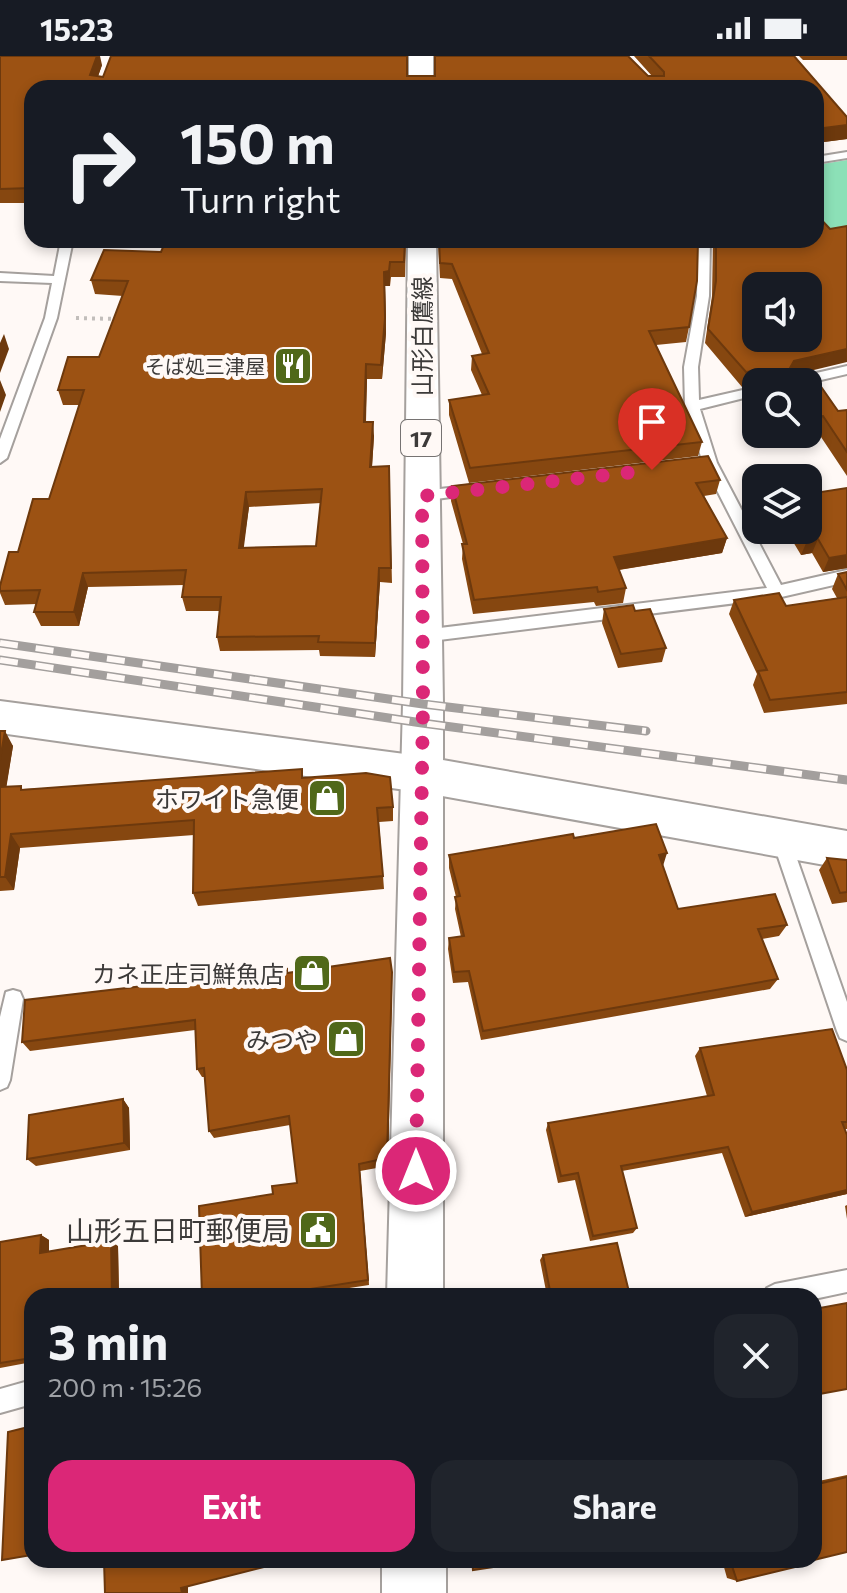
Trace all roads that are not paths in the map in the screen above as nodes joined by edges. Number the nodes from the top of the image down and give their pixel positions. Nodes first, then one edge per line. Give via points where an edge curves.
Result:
1 (421, 56) edge
2 (421, 80) edge
3 (847, 155) edge
4 (824, 159) edge
5 (66, 248) edge
6 (422, 248) edge
7 (704, 248) edge
8 (0, 277) edge
9 (60, 280) junction
10 (847, 370) edge
11 (822, 376) edge
12 (742, 394) edge
13 (692, 406) junction
14 (0, 458) edge
15 (498, 488) edge
16 (422, 496) junction
17 (847, 576) edge
18 (777, 592) junction
19 (423, 636) junction
20 (0, 717) edge
21 (420, 774) junction
22 (781, 839) junction
23 (847, 850) edge
24 (13, 999) dead end
25 (847, 1031) edge
26 (0, 1080) edge
27 (847, 1281) edge
28 (410, 1288) edge
29 (813, 1288) edge
30 (24, 1394) edge
31 (0, 1401) edge
32 (414, 1568) edge
33 (414, 1593) edge

1 - 2 main road
3 - 4 lane
5 - 9 lane
6 - 16 main road, 山形白鷹線 / 17
7 - 13 lane
8 - 9 lane
9 - 14 lane
10 - 11 lane
12 - 13 lane
13 - 18 lane via 702,464
15 - 16 lane
16 - 19 main road, 山形白鷹線 / 17
17 - 18 lane
18 - 19 lane
19 - 21 main road, 山形白鷹線 / 17
20 - 21 main road
21 - 22 main road
21 - 28 main road, 山形白鷹線 / 17
22 - 23 main road
22 - 25 lane
24 - 26 lane
27 - 29 lane
30 - 31 lane
32 - 33 main road

